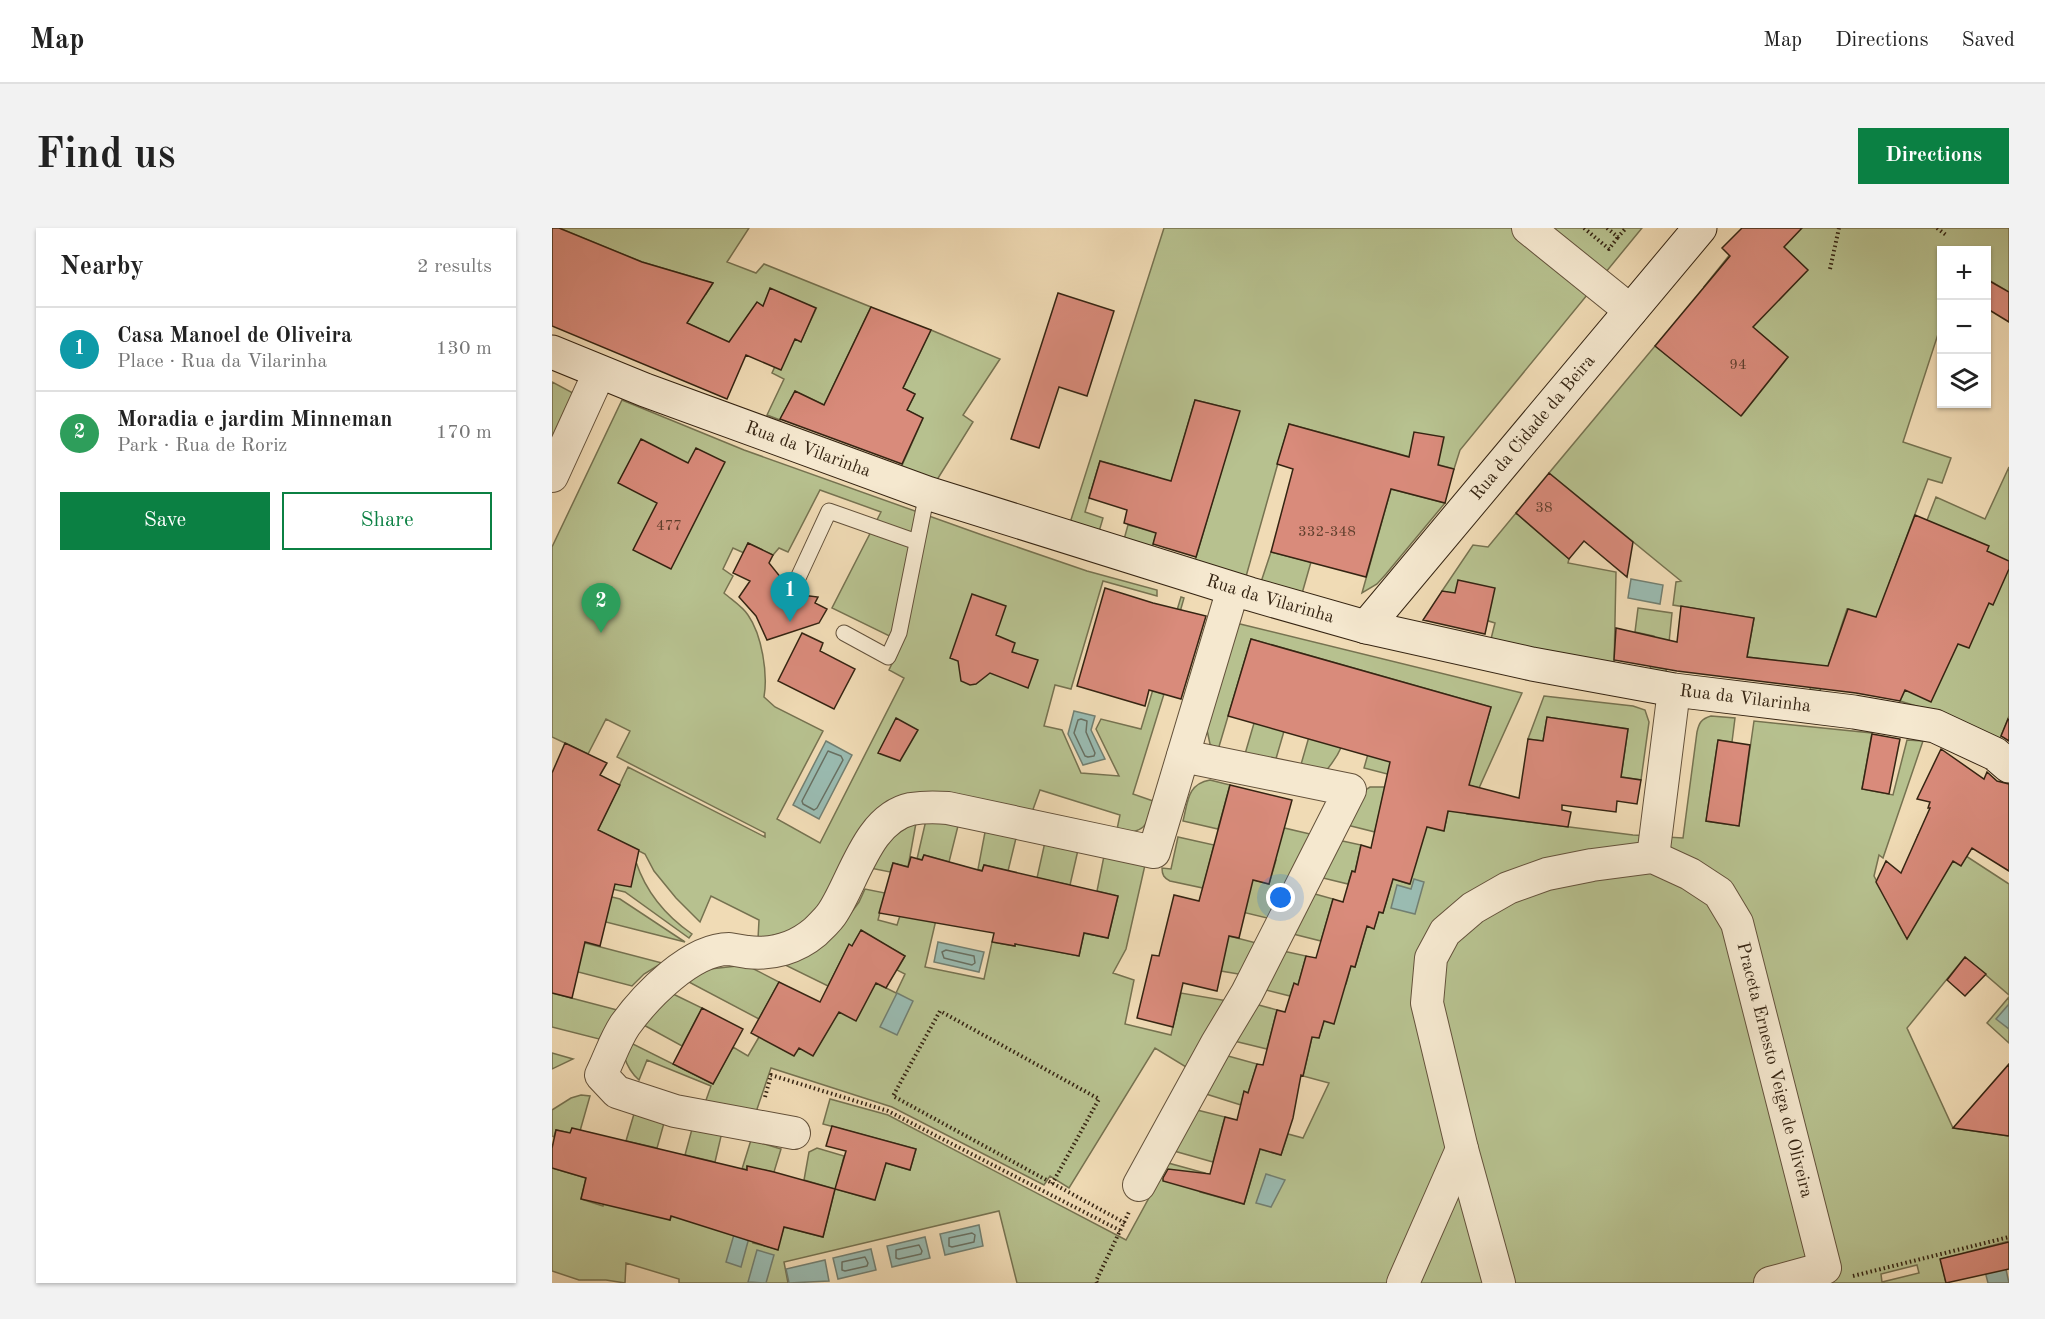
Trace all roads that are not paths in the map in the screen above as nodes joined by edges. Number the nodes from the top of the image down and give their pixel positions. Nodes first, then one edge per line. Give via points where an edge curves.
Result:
1 (1528, 228) edge
2 (1700, 228) edge
3 (1630, 311) junction
4 (552, 352) edge
5 (599, 373) junction
6 (552, 476) edge
7 (927, 493) junction
8 (917, 542) junction
9 (798, 578) dead end
10 (1233, 589) junction
11 (1366, 627) junction
12 (844, 633) dead end
13 (1674, 690) junction
14 (1183, 756) junction
15 (2009, 766) edge
16 (1653, 857) junction
17 (794, 1133) dead end
18 (1462, 1149) junction
19 (1138, 1185) road end
20 (1403, 1283) edge
21 (1499, 1283) edge
22 (1770, 1283) edge

1 - 3 street
2 - 3 street, Rua da Cidade da Beira
3 - 11 street, Rua da Cidade da Beira
4 - 5 street, Rua da Vilarinha
5 - 6 street
5 - 7 street, Rua da Vilarinha
7 - 8 lane
7 - 10 street, Rua da Vilarinha
8 - 9 lane via 829,511
8 - 12 lane via 899,633 888,657
10 - 11 street, Rua da Vilarinha
10 - 14 street
11 - 13 street, Rua da Vilarinha
13 - 15 street, Rua da Vilarinha via 1935,726 1995,754
13 - 16 street
14 - 17 street via 1154,852 948,808 909,809 888,821 873,838 833,913 816,931 800,944 776,952 728,949 699,955 666,979 624,1026 601,1075 617,1092 675,1111
14 - 19 street via 1350,790 1247,993
16 - 18 street via 1547,874 1508,888 1473,908 1445,932 1431,958 1427,1003
16 - 22 street, Praceta Ernesto Veiga de Oliveira via 1719,893 1737,923 1825,1268
18 - 20 street
18 - 21 street

